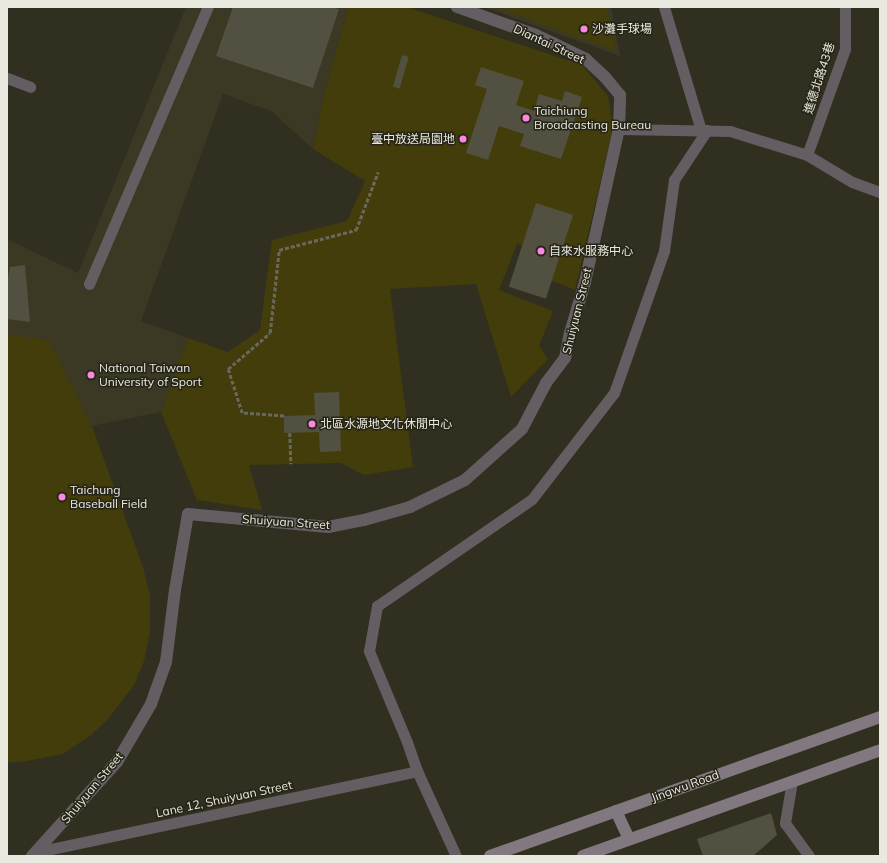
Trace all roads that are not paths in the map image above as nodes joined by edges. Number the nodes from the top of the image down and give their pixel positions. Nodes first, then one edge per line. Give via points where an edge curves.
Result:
1 (208, 7) edge
2 (457, 7) edge
3 (664, 7) edge
4 (846, 7) edge
5 (7, 78) edge
6 (30, 87) dead end
7 (618, 129) junction
8 (704, 130) junction
9 (807, 155) junction
10 (880, 192) edge
11 (89, 284) dead end
12 (880, 717) edge
13 (880, 750) edge
14 (417, 771) junction
15 (792, 781) junction
16 (616, 811) junction
17 (629, 839) junction
18 (34, 854) edge
19 (456, 856) edge
20 (490, 856) edge
21 (583, 856) edge
22 (810, 856) edge

1 - 11 lane
2 - 7 street, Diantai Street via 536,35 586,59 620,94
3 - 8 lane
4 - 9 lane, 進德北路43巷 via 845,49
5 - 6 lane
7 - 8 lane
7 - 18 street, Shuiyuan Street via 585,282 565,358 546,382 522,428 465,480 410,507 364,520 328,527 188,514 166,662 151,704 117,762
8 - 9 lane via 730,131
8 - 14 lane via 674,180 664,252 614,393 532,499 377,606 369,651
9 - 10 lane via 852,182
12 - 16 street, Jingwu Road
13 - 15 street
14 - 18 lane, Lane 12, Shuiyuan Street
14 - 19 lane
15 - 17 street
15 - 22 lane via 785,823
16 - 17 street
16 - 20 street, Jingwu Road
17 - 21 street

